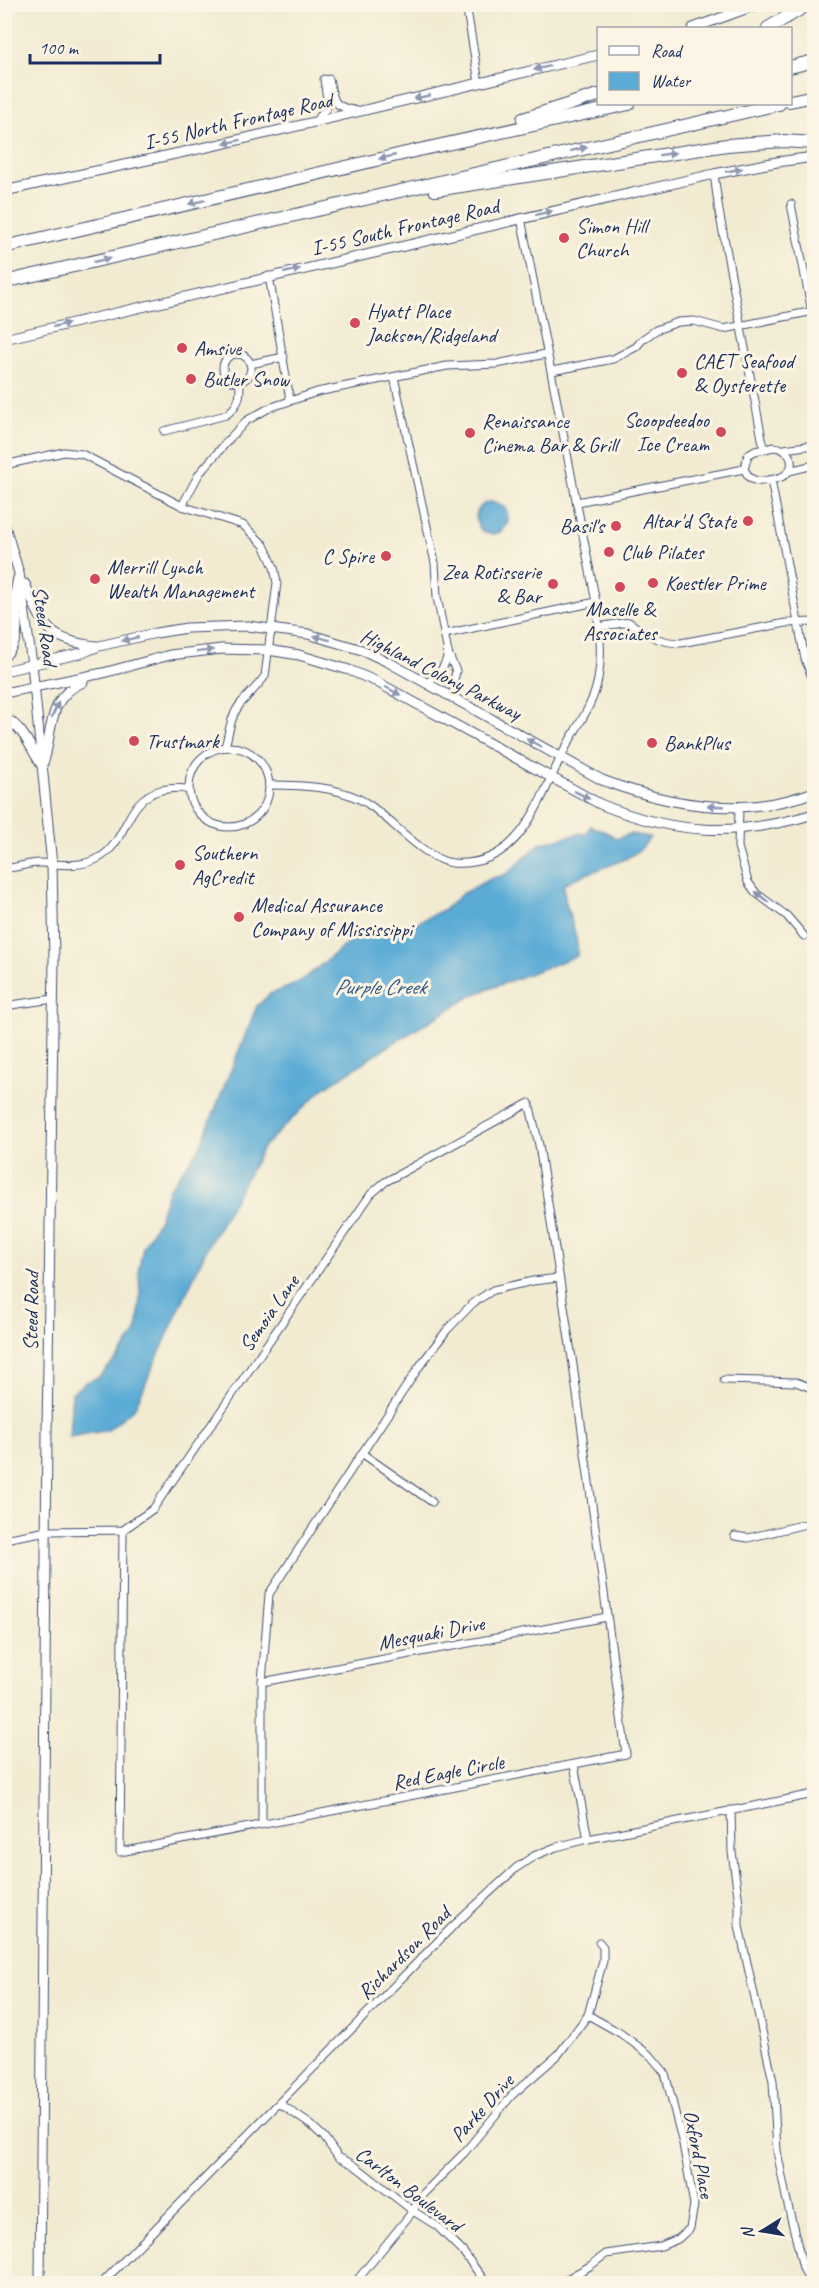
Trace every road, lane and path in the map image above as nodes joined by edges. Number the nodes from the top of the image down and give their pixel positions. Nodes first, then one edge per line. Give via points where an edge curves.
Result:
1 (466, 4) edge
2 (759, 4) edge
3 (809, 4) edge
4 (696, 27) edge
5 (770, 27) edge
6 (597, 54) edge
7 (814, 61) edge
8 (792, 66) edge
9 (479, 83) junction
10 (597, 95) edge
11 (814, 96) edge
12 (792, 101) edge
13 (624, 105) edge
14 (775, 105) edge
15 (359, 111) junction
16 (315, 122) junction
17 (814, 143) edge
18 (419, 150) junction
19 (814, 157) edge
20 (714, 174) junction
21 (4, 186) edge
22 (24, 187) junction
23 (4, 191) edge
24 (791, 204) dead end
25 (319, 210) junction
26 (521, 218) junction
27 (4, 247) edge
28 (269, 276) junction
29 (4, 282) edge
30 (813, 311) edge
31 (741, 326) junction
32 (4, 339) edge
33 (546, 354) junction
34 (284, 357) junction
35 (250, 364) junction
36 (552, 371) junction
37 (394, 377) junction
38 (239, 381) junction
39 (290, 400) junction
40 (165, 431) dead end
41 (814, 445) edge
42 (764, 448) junction
43 (784, 449) junction
44 (4, 465) edge
45 (814, 465) edge
46 (744, 469) junction
47 (789, 471) junction
48 (771, 480) junction
49 (577, 502) junction
50 (182, 506) junction
51 (4, 523) edge
52 (19, 573) junction
53 (596, 602) junction
54 (814, 622) edge
55 (798, 623) junction
56 (598, 627) junction
57 (271, 628) junction
58 (444, 634) junction
59 (99, 646) junction
60 (268, 650) junction
61 (448, 653) junction
62 (4, 657) edge
63 (32, 664) junction
64 (4, 671) edge
65 (103, 673) junction
66 (814, 682) edge
67 (427, 683) junction
68 (34, 687) junction
69 (4, 693) edge
70 (456, 699) junction
71 (4, 717) edge
72 (225, 747) junction
73 (561, 757) junction
74 (43, 766) junction
75 (552, 779) junction
76 (269, 785) junction
77 (189, 790) junction
78 (814, 792) edge
79 (739, 807) junction
80 (814, 814) edge
81 (739, 829) junction
82 (52, 865) junction
83 (4, 868) edge
84 (804, 936) dead end
85 (53, 999) junction
86 (4, 1006) edge
87 (539, 1145) joint
88 (559, 1278) junction
89 (724, 1380) dead end
90 (814, 1389) edge
91 (363, 1454) junction
92 (432, 1502) dead end
93 (814, 1522) edge
94 (123, 1530) junction
95 (47, 1531) junction
96 (735, 1536) dead end
97 (4, 1539) edge
98 (607, 1617) junction
99 (262, 1682) junction
100 (574, 1765) junction
101 (814, 1794) edge
102 (731, 1810) junction
103 (262, 1824) junction
104 (588, 1839) junction
105 (599, 1942) dead end
106 (588, 2015) junction
107 (279, 2103) junction
108 (413, 2211) junction
109 (40, 2283) edge
110 (101, 2283) edge
111 (354, 2283) edge
112 (487, 2283) edge
113 (558, 2283) edge
114 (811, 2283) edge

1 - 9 street
2 - 4 street
3 - 5 highway
6 -> 9 street, I-55 North Frontage Road
7 - 8 highway
9 -> 15 street, I-55 North Frontage Road
10 - 18 highway
11 - 12 highway
13 - 18 highway
25 -> 14 highway
15 - 16 street, I-55 North Frontage Road
15 - 16 street via 340,108 327,79 328,106
16 -> 22 street, I-55 North Frontage Road
25 -> 17 highway via 728,145
18 -> 27 highway
20 -> 19 street, I-55 South Frontage Road
26 -> 20 street, I-55 South Frontage Road
20 - 31 street
21 - 22 street
22 - 23 street, I-55 North Frontage Road
24 - 30 street
29 -> 25 highway
28 -> 26 street, I-55 South Frontage Road
26 - 33 street
32 -> 28 street, I-55 South Frontage Road
28 - 34 street
30 - 31 street
31 - 36 street via 724,329 694,321 678,322 656,330 636,347 613,358
31 - 42 street
33 - 36 street
33 - 37 street
34 - 35 street
34 - 39 street
35 - 38 street via 249,374
35 - 38 street via 238,354 226,359 226,376
36 - 49 street
37 - 39 street
37 - 58 street via 435,563
38 - 40 street via 240,398 226,416
39 - 50 street via 246,421 199,474
41 - 43 street
42 - 43 street
42 - 46 street via 748,455
43 - 47 street via 791,460
44 - 50 street via 64,452 82,454
45 - 47 street
46 - 48 street via 754,480
46 - 49 street
47 - 48 street via 782,478
48 - 55 street
49 - 53 street
50 - 57 street via 243,525 264,545 276,575
51 - 52 street, Steed Road
52 - 59 street via 39,618 49,630 62,639
52 - 62 street via 14,596 16,641
52 - 63 street, Steed Road
53 - 56 street
53 - 58 street
54 - 55 street
55 - 56 street via 681,643 648,635 629,622
55 - 66 street
56 - 73 street via 600,663 595,694
57 -> 59 street, Highland Colony Parkway via 187,628
57 - 60 street
67 -> 57 street, Highland Colony Parkway via 362,650
58 - 61 street
59 - 63 street, Highland Colony Parkway
65 -> 60 street, Highland Colony Parkway via 170,655 221,649
60 - 72 street via 265,676 240,703
60 -> 75 street, Highland Colony Parkway via 320,661 366,678
61 - 67 street via 446,665
61 - 70 street via 456,671
63 - 64 street, Highland Colony Parkway
63 - 68 street, Steed Road
65 - 68 street, Highland Colony Parkway
74 -> 65 street via 50,740 49,724 57,703 73,686
67 - 70 street, Highland Colony Parkway
68 - 69 street, Highland Colony Parkway
68 - 74 street, Steed Road
73 -> 70 street, Highland Colony Parkway
71 - 74 street via 25,734
72 - 76 street via 242,748 257,758
72 - 77 street via 202,757 192,771
73 - 75 street
79 -> 73 street, Highland Colony Parkway via 676,803 636,793
74 - 82 street, Steed Road
75 - 76 street via 522,833 503,852 478,862 450,863 427,852 369,804 330,790
75 -> 81 street, Highland Colony Parkway via 600,804 650,821 704,829
76 - 77 street via 266,803 257,817 225,827 203,818 192,803
77 - 82 street via 167,789 138,802 110,851 95,860
78 - 79 street, Highland Colony Parkway
79 - 81 street
80 - 81 street, Highland Colony Parkway via 776,825
84 -> 81 street via 787,916 752,888 738,847
82 - 83 street
82 - 85 street, Steed Road
85 - 86 street
85 - 95 street, Steed Road
87 - 88 street, Red Eagle Circle
87 - 94 street, Semoia Lane via 529,1103 385,1182 371,1194 153,1509
88 - 91 street via 493,1290 473,1303 419,1367
88 - 98 street, Red Eagle Circle
89 - 90 street via 796,1382
91 - 92 street
91 - 99 street via 269,1594
93 - 96 street via 748,1538
94 - 95 street
94 - 103 street, Red Eagle Circle via 120,1852
95 - 97 street
95 - 109 street, Steed Road
98 - 99 street, Mesquaki Drive
98 - 100 street, Red Eagle Circle via 626,1754
99 - 103 street
100 - 103 street, Red Eagle Circle
100 - 104 street
101 - 102 street, Richardson Road
102 - 104 street, Richardson Road
102 - 114 street via 739,1926 773,2081 777,2151 803,2268
104 - 107 street, Richardson Road via 556,1847 516,1868 453,1926
105 - 106 street, Parke Drive via 603,1961
106 - 108 street, Parke Drive via 558,2055 512,2095 464,2153 421,2196
106 - 113 street, Oxford Place via 651,2056 665,2073 694,2205 690,2228 678,2239 661,2246 606,2254
107 - 108 street, Carlton Boulevard via 312,2125 338,2157
107 - 110 street, Richardson Road
108 - 111 street, Parke Drive
108 - 112 street, Carlton Boulevard via 437,2226

